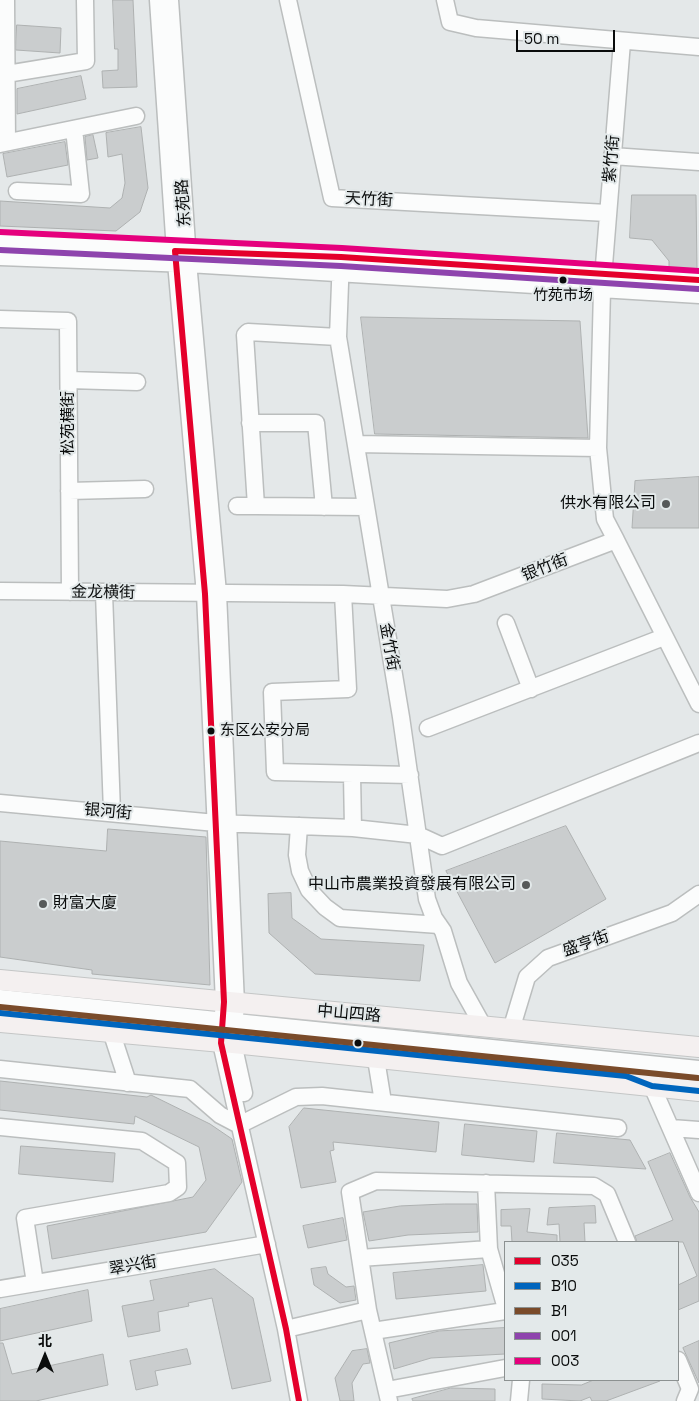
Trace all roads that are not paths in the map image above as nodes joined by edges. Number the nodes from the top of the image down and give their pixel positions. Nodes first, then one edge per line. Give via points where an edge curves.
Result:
1 (6, 0) edge
2 (85, 0) edge
3 (158, 0) edge
4 (170, 0) edge
5 (288, 0) edge
6 (445, 0) edge
7 (622, 42) junction
8 (699, 47) edge
9 (3, 75) edge
10 (136, 116) dead end
11 (74, 129) junction
12 (3, 143) edge
13 (612, 156) junction
14 (699, 162) edge
15 (17, 191) dead end
16 (607, 213) junction
17 (0, 241) edge
18 (0, 257) edge
19 (182, 257) junction
20 (340, 265) junction
21 (699, 280) edge
22 (602, 283) junction
23 (699, 296) edge
24 (0, 319) edge
25 (338, 337) junction
26 (68, 380) junction
27 (137, 382) dead end
28 (250, 423) junction
29 (356, 444) junction
30 (598, 448) junction
31 (145, 489) dead end
32 (69, 491) junction
33 (237, 506) dead end
34 (256, 506) junction
35 (324, 507) junction
36 (366, 507) junction
37 (616, 540) junction
38 (0, 591) edge
39 (70, 592) junction
40 (104, 593) junction
41 (212, 593) junction
42 (343, 594) junction
43 (380, 596) junction
44 (506, 623) dead end
45 (664, 637) junction
46 (531, 689) junction
47 (699, 704) edge
48 (428, 728) dead end
49 (699, 743) edge
50 (352, 774) junction
51 (410, 775) junction
52 (0, 803) edge
53 (112, 812) junction
54 (222, 823) junction
55 (298, 826) junction
56 (353, 828) junction
57 (418, 836) junction
58 (699, 894) edge
59 (439, 925) junction
60 (0, 980) edge
61 (0, 998) edge
62 (0, 1013) edge
63 (0, 1022) edge
64 (228, 1025) junction
65 (483, 1026) junction
66 (511, 1030) junction
67 (112, 1034) junction
68 (699, 1047) edge
69 (376, 1059) junction
70 (0, 1069) edge
71 (699, 1069) edge
72 (626, 1076) junction
73 (128, 1083) junction
74 (699, 1083) edge
75 (652, 1086) junction
76 (699, 1091) edge
77 (384, 1102) junction
78 (244, 1122) junction
79 (0, 1127) edge
80 (618, 1128) dead end
81 (671, 1128) junction
82 (699, 1130) edge
83 (486, 1182) junction
84 (699, 1193) edge
85 (627, 1241) edge
86 (267, 1244) junction
87 (490, 1249) junction
88 (360, 1258) junction
89 (35, 1283) junction
90 (0, 1289) edge
91 (504, 1301) edge
92 (368, 1310) junction
93 (504, 1311) edge
94 (289, 1328) junction
95 (373, 1331) junction
96 (679, 1362) edge
97 (504, 1368) edge
98 (521, 1381) edge
99 (388, 1396) edge
100 (299, 1401) edge
101 (309, 1401) edge
102 (519, 1401) edge
103 (685, 1401) edge

1 - 9 street
2 - 9 street via 86,61
3 - 19 street, 东苑路
4 - 19 street, 东苑路
5 - 16 street, 天竹街 via 332,198
6 - 7 street via 450,22 476,28
7 - 8 street
7 - 13 street, 紫竹街
9 - 12 street
10 - 11 street
11 - 12 street
11 - 15 street via 81,194
13 - 14 street
13 - 16 street, 紫竹街
16 - 22 street, 紫竹街
17 - 19 street
18 - 19 street
19 - 20 street
19 - 41 street, 东苑路
20 - 22 street
20 - 25 street, 金竹街
21 - 22 street
22 - 23 street
22 - 30 street
24 - 26 street, 松苑横街 via 68,322
25 - 28 street via 248,332 245,335
25 - 29 street, 金竹街
26 - 27 street
26 - 32 street, 松苑横街
28 - 34 street
28 - 35 street via 316,423
29 - 30 street
29 - 36 street, 金竹街
30 - 37 street via 605,518
31 - 32 street
32 - 39 street, 松苑横街
33 - 34 street
34 - 35 street
35 - 36 street
36 - 43 street, 金竹街
37 - 43 street, 银竹街 via 474,594 447,599
37 - 45 street
38 - 39 street, 金龙横街
39 - 40 street, 金龙横街
40 - 41 street, 金龙横街
40 - 53 street
41 - 42 street, 银竹街
41 - 54 street, 东苑路
42 - 43 street, 银竹街
42 - 50 street via 348,688 272,692 275,772
43 - 51 street, 金竹街
44 - 46 street
45 - 46 street
45 - 47 street
46 - 48 street
49 - 57 street, 银河街 via 442,846
50 - 51 street
50 - 56 street
51 - 57 street, 金竹街
52 - 53 street, 银河街
53 - 54 street, 银河街
54 - 55 street, 银河街
54 - 64 street, 东苑路
55 - 56 street, 银河街
55 - 59 street via 296,855 300,871 309,890 340,918
56 - 57 street, 银河街
57 - 59 street, 金竹街 via 427,899
58 - 66 street, 盛亨街 via 672,913 548,958 527,977
59 - 65 street, 金竹街 via 459,983
60 - 64 main road, 中山四路
61 - 64 street
62 - 64 street
63 - 67 main road, 中山四路
64 - 65 main road, 中山四路
64 - 67 main road, 中山四路
64 - 69 main road, 中山四路
64 - 71 street
64 - 72 street
64 - 78 street, 东苑路
65 - 66 main road, 中山四路
66 - 68 main road, 中山四路
67 - 73 street
69 - 75 main road, 中山四路
69 - 77 street
70 - 73 street
72 - 74 street
72 - 75 street
73 - 78 street via 190,1089 220,1116
75 - 76 main road, 中山四路
75 - 81 street
77 - 78 street via 296,1097
77 - 80 street
78 - 86 street
78 - 94 street
79 - 89 street via 142,1141 177,1163 178,1187 169,1193 25,1218
81 - 82 street
81 - 84 street
83 - 85 street via 594,1186 607,1194
83 - 87 street
83 - 88 street via 376,1181 350,1192
86 - 89 street, 翠兴街
86 - 94 street
87 - 88 street
87 - 91 street
88 - 92 street
89 - 90 street, 翠兴街
92 - 94 street
92 - 95 street
93 - 95 street
94 - 100 street
94 - 101 street
95 - 99 street
96 - 103 street via 690,1389
97 - 99 street
98 - 102 street

